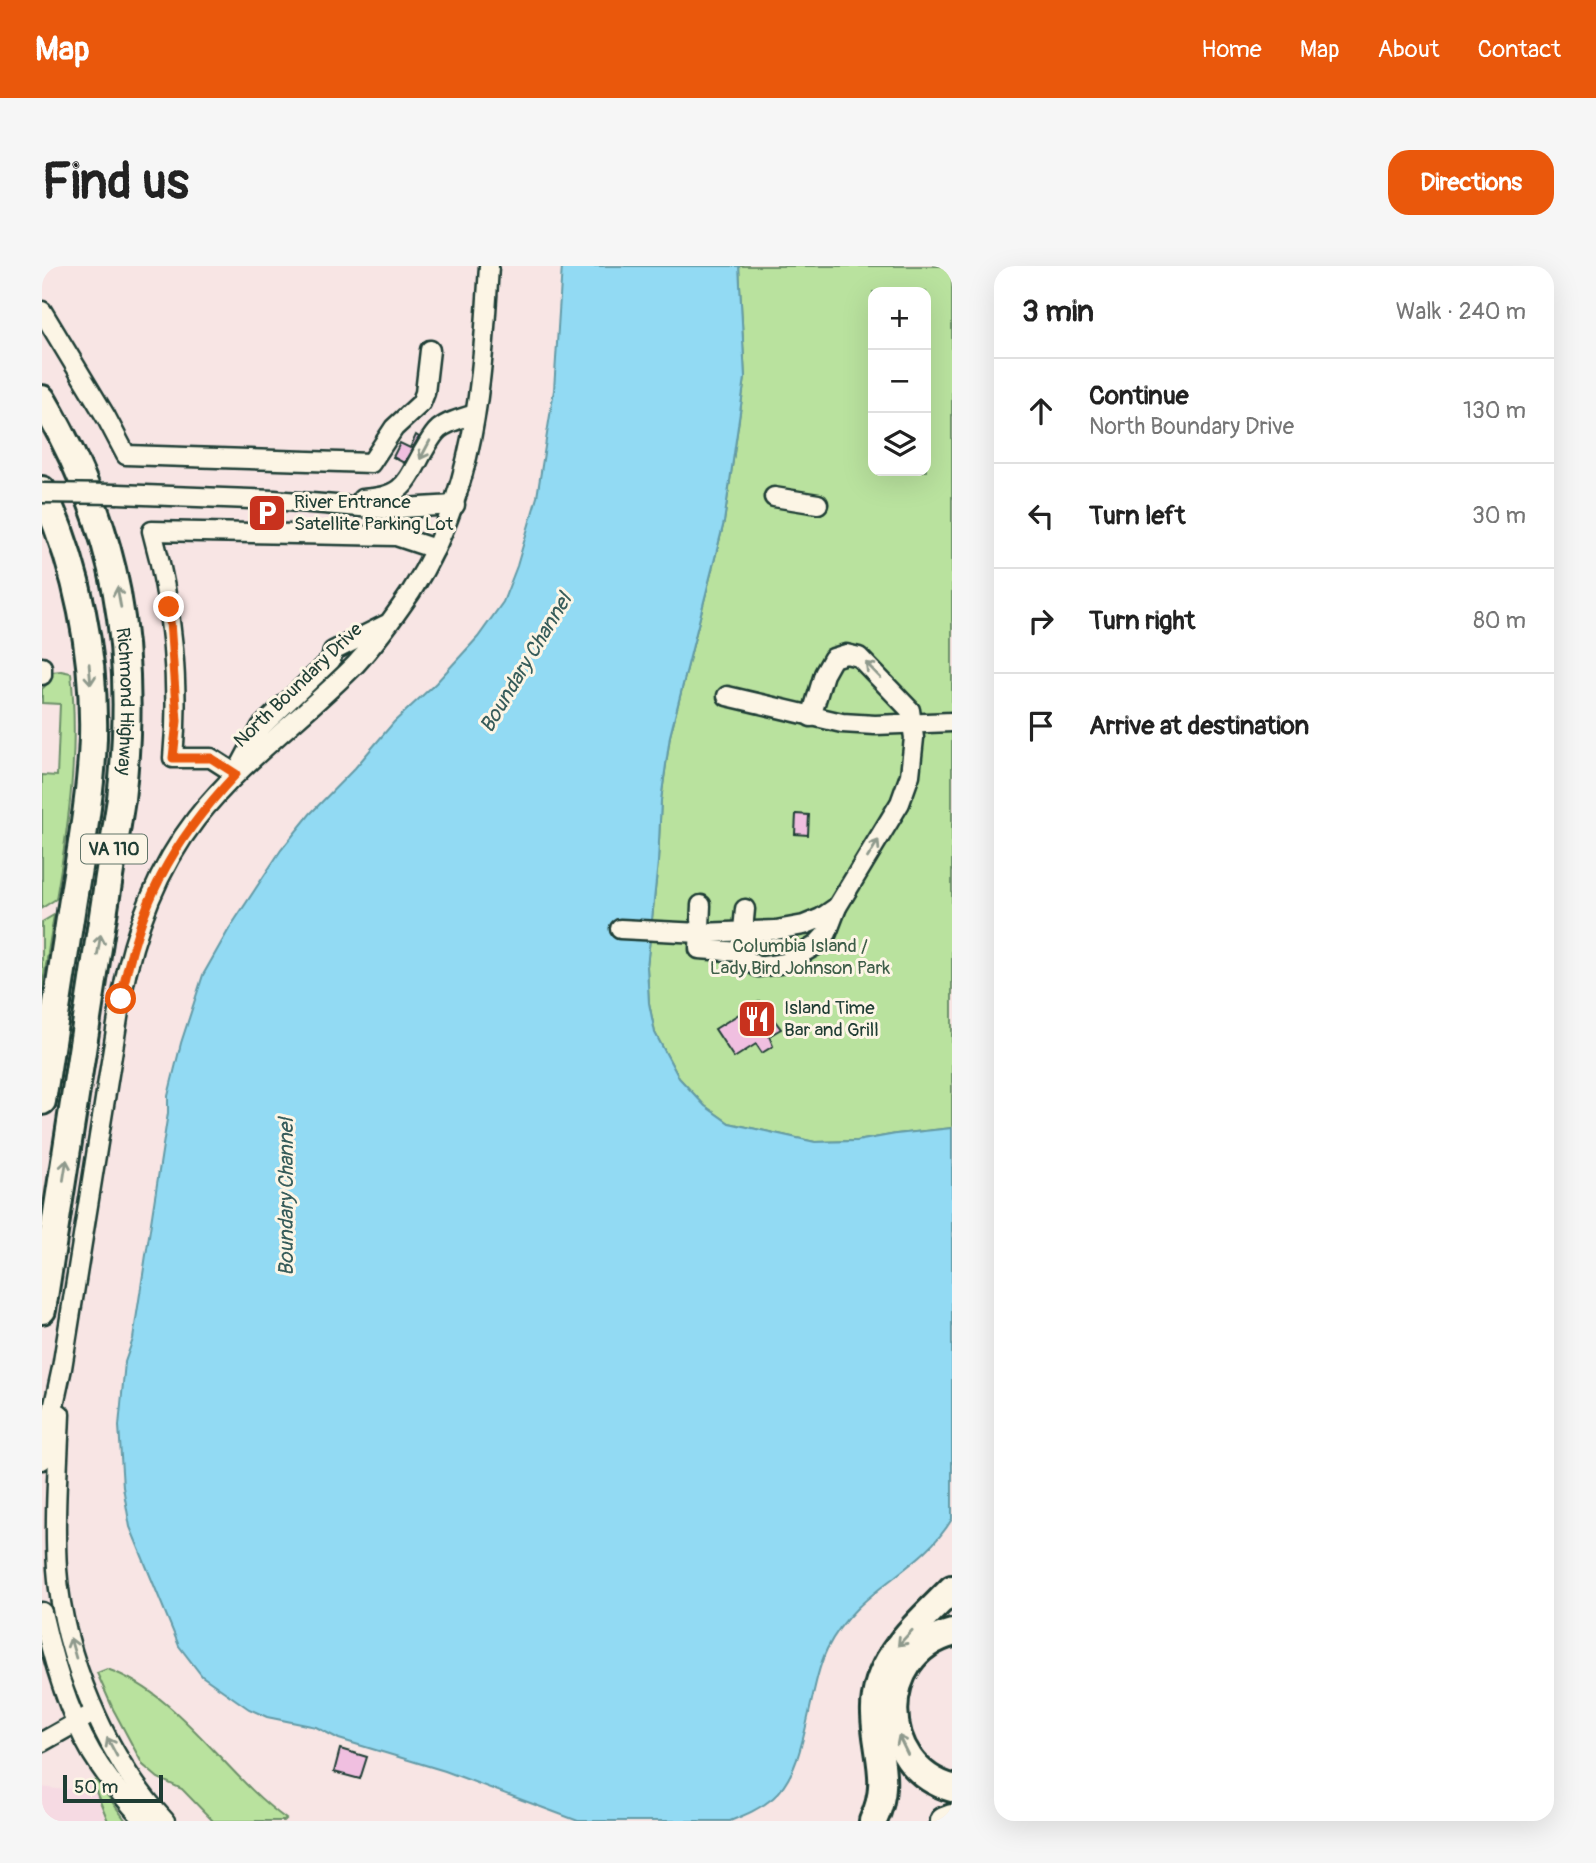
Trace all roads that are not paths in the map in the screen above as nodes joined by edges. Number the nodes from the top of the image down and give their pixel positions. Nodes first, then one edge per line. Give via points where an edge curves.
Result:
1 (489, 266) edge
2 (42, 311) edge
3 (430, 350) dead end
4 (42, 399) edge
5 (475, 414) junction
6 (399, 490) junction
7 (42, 491) edge
8 (774, 497) dead end
9 (274, 500) junction
10 (818, 504) dead end
11 (455, 505) junction
12 (429, 508) junction
13 (435, 549) junction
14 (388, 623) junction
15 (42, 667) edge
16 (42, 675) edge
17 (727, 696) dead end
18 (811, 717) junction
19 (952, 722) edge
20 (913, 723) junction
21 (236, 774) junction
22 (701, 905) dead end
23 (836, 906) junction
24 (745, 909) dead end
25 (620, 929) dead end
26 (743, 930) junction
27 (700, 933) junction
28 (741, 952) junction
29 (42, 1101) edge
30 (42, 1310) edge
31 (62, 1368) junction
32 (42, 1460) edge
33 (952, 1589) edge
34 (42, 1612) edge
35 (952, 1633) edge
36 (95, 1713) junction
37 (78, 1722) junction
38 (42, 1742) edge
39 (952, 1788) edge
40 (952, 1818) edge
41 (145, 1821) edge
42 (165, 1821) edge
43 (873, 1821) edge
44 (944, 1821) edge

1 - 5 street, North Boundary Drive
2 - 3 street via 126,455 370,463 394,428 421,403
30 -> 4 highway, Richmond Highway / VA 110 via 120,812 128,701 126,642 102,529 75,460
5 -> 6 street via 441,427
5 - 11 street, North Boundary Drive
6 - 9 street via 380,498
6 - 12 street
7 - 9 street, bridge
7 -> 29 highway, Richmond Highway / VA 110 via 67,554 84,628 93,703 85,820
8 - 10 street
9 - 12 street
11 - 12 street
11 - 13 street, North Boundary Drive
13 - 14 street, North Boundary Drive
13 - 21 street via 396,536 152,531 169,607 177,721 173,758 211,758
14 - 21 street, North Boundary Drive via 356,664
14 - 21 street via 333,651 331,660 261,727
15 - 16 street
17 - 18 street
18 - 20 street via 859,725
20 -> 18 street via 910,710 853,654 833,658 827,666
19 - 20 street
23 -> 20 street via 900,803 910,775
21 - 31 street, North Boundary Drive via 196,818 174,851 145,908 133,944
22 - 27 street
23 - 26 street via 804,925
23 - 28 street via 827,933 815,946 785,963 758,967
24 - 26 street
25 - 27 street
26 - 27 street
26 - 28 street
27 - 28 street via 699,949
31 - 32 street, North Boundary Drive
36 -> 31 street, North Boundary Drive via 68,1629 58,1571
33 -> 43 highway via 894,1651 880,1681 875,1713 883,1789
34 - 37 street
39 -> 35 highway via 915,1766 901,1744 894,1706 898,1683 909,1662 926,1646
36 - 37 street
42 -> 36 street, North Boundary Drive via 117,1756
37 - 38 street
37 - 41 street via 99,1764
40 - 44 highway

